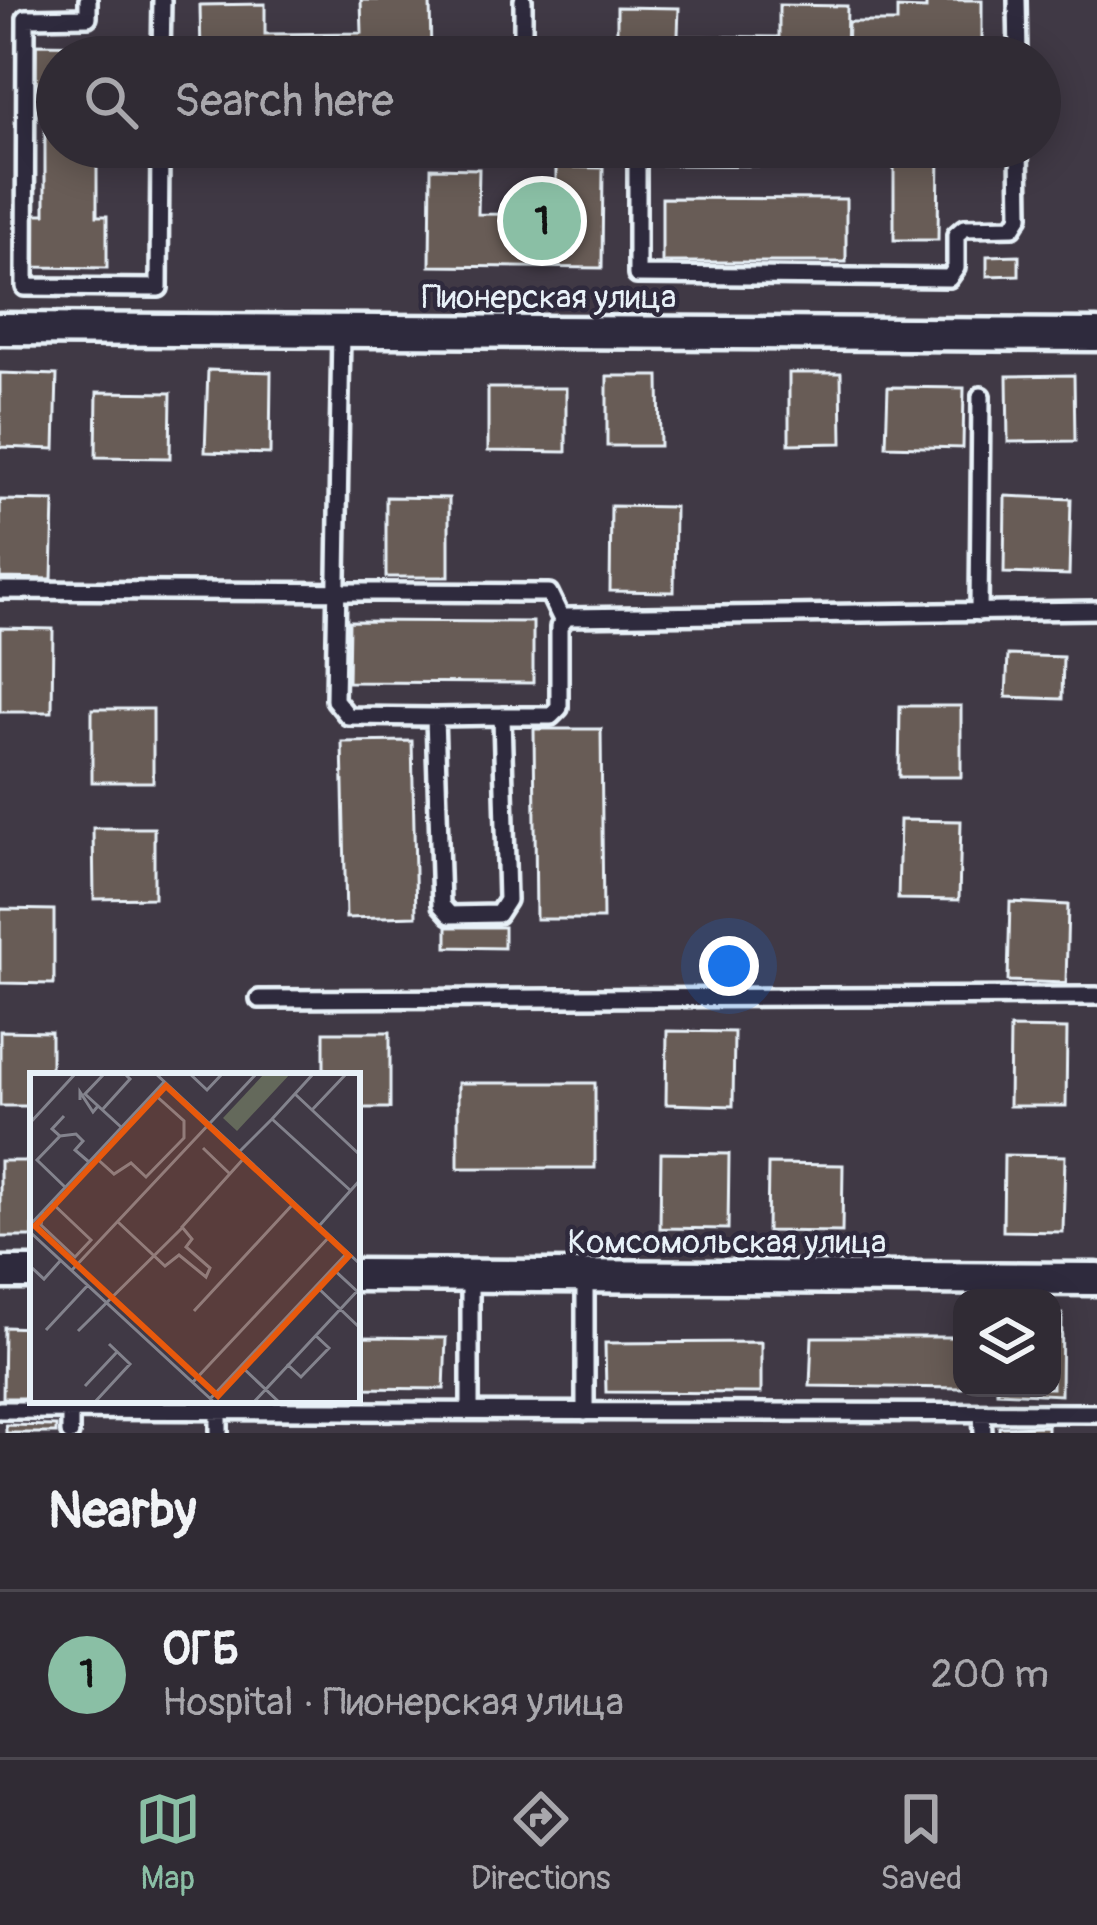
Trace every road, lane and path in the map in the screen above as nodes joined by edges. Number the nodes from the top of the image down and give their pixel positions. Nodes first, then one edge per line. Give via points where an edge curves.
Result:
1 (88, 0) edge
2 (161, 0) edge
3 (523, 0) edge
4 (1017, 0) edge
5 (161, 36) edge
6 (523, 36) edge
7 (1018, 36) edge
8 (160, 168) edge
9 (633, 168) edge
10 (1020, 168) edge
11 (0, 328) edge
12 (340, 331) junction
13 (1097, 335) edge
14 (981, 396) dead end
15 (0, 590) edge
16 (337, 592) junction
17 (1097, 610) edge
18 (979, 612) junction
19 (563, 622) junction
20 (502, 716) junction
21 (435, 717) junction
22 (1097, 996) edge
23 (259, 999) dead end
24 (360, 1275) edge
25 (470, 1275) junction
26 (585, 1276) junction
27 (1097, 1279) edge
28 (0, 1410) edge
29 (70, 1410) junction
30 (219, 1411) junction
31 (470, 1411) junction
32 (585, 1412) junction
33 (845, 1412) junction
34 (982, 1413) junction
35 (1097, 1413) edge
36 (70, 1433) edge
37 (219, 1433) edge
38 (844, 1433) edge
39 (982, 1433) edge

1 - 8 lane via 88,17 26,19 25,287 159,288
2 - 5 lane
3 - 6 lane
4 - 7 lane
9 - 10 lane via 637,275 949,278 964,228 1013,227 1021,216
11 - 12 street, Пионерская улица
12 - 13 street, Пионерская улица
12 - 16 lane
14 - 18 lane
15 - 16 lane
16 - 19 lane via 549,593
16 - 21 lane via 335,700 348,716
17 - 18 lane
18 - 19 lane
19 - 20 lane via 559,708 550,716
20 - 21 lane
20 - 21 lane via 506,900 498,914 450,915 441,905
22 - 23 lane
24 - 25 street, Комсомольская улица
25 - 26 street, Комсомольская улица
25 - 31 lane
26 - 27 street, Комсомольская улица
26 - 32 lane
28 - 29 lane
29 - 30 lane
29 - 36 lane
30 - 31 lane
30 - 37 lane
31 - 32 lane
32 - 33 lane
33 - 34 lane
33 - 38 lane
34 - 35 lane
34 - 39 lane

